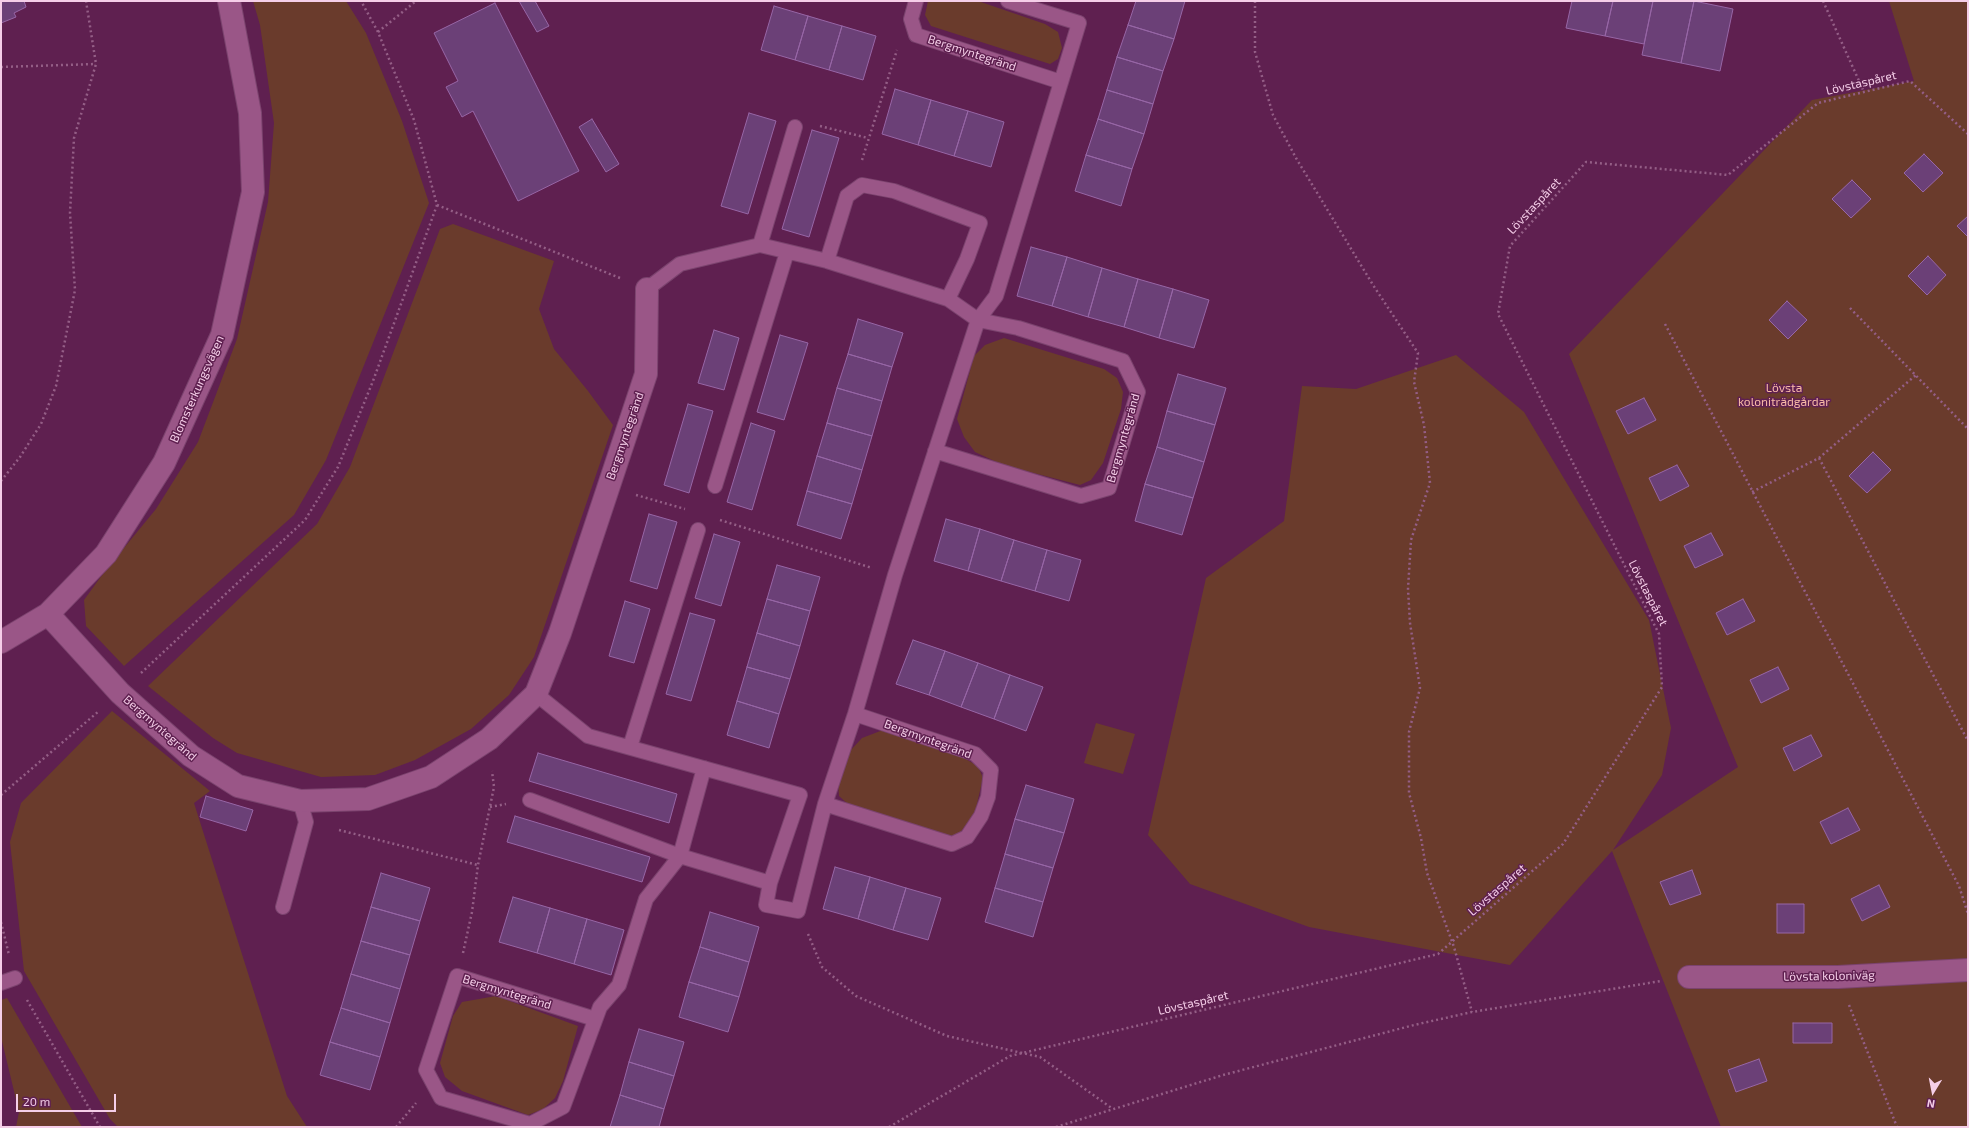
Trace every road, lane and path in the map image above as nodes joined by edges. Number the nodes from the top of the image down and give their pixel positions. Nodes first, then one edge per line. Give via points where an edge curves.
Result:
1 (86, 1) edge
2 (229, 1) edge
3 (361, 1) edge
4 (416, 1) edge
5 (916, 1) edge
6 (1008, 1) edge
7 (1255, 1) edge
8 (1823, 1) edge
9 (378, 32) junction
10 (916, 35) junction
11 (96, 64) junction
12 (1, 67) edge
13 (1061, 82) junction
14 (1864, 92) junction
15 (795, 127) joint
16 (1968, 134) edge
17 (868, 138) junction
18 (862, 185) junction
19 (437, 205) junction
20 (760, 245) junction
21 (787, 252) junction
22 (827, 261) junction
23 (647, 289) junction
24 (948, 299) junction
25 (1850, 308) dead end
26 (978, 320) junction
27 (1664, 324) dead end
28 (1916, 375) junction
29 (1968, 429) edge
30 (935, 451) junction
31 (1819, 458) junction
32 (1, 481) edge
33 (608, 486) junction
34 (715, 486) dead end
35 (1752, 492) junction
36 (689, 511) dead end
37 (718, 520) dead end
38 (698, 530) dead end
39 (895, 575) junction
40 (48, 614) junction
41 (1, 642) edge
42 (120, 693) junction
43 (536, 694) junction
44 (855, 714) junction
45 (489, 739) junction
46 (1968, 741) edge
47 (630, 747) junction
48 (704, 768) junction
49 (1, 795) edge
50 (300, 800) junction
51 (530, 800) dead end
52 (825, 804) junction
53 (306, 822) junction
54 (680, 856) junction
55 (478, 865) junction
56 (770, 883) junction
57 (283, 907) dead end
58 (798, 911) junction
59 (1968, 914) edge
60 (1, 922) edge
61 (1452, 941) junction
62 (1968, 970) edge
63 (457, 976) junction
64 (1689, 977) joint
65 (1838, 977) junction
66 (14, 978) junction
67 (1, 983) edge
68 (1472, 1012) junction
69 (595, 1019) junction
70 (1023, 1052) junction
71 (1113, 1109) junction
72 (100, 1127) edge
73 (890, 1127) edge
74 (1056, 1127) edge
75 (1897, 1127) edge

1 - 11 path
2 - 40 street, Blomsterkungsvägen via 250,113 253,192 222,334 164,463 106,554
3 - 9 path
4 - 9 path
5 - 10 lane, Bergmyntegränd via 911,19
6 - 13 lane via 1079,23
7 - 61 path via 1255,52 1273,115 1365,272 1418,353 1414,382 1424,425 1430,483 1420,508 1411,547 1408,589 1410,623 1420,688 1409,732 1409,793 1427,873
8 - 14 path
9 - 19 path via 414,120
10 - 13 lane, Bergmyntegränd
10 - 17 path via 899,43
11 - 12 path
11 - 32 path via 74,138 70,213 75,290 56,386 41,424
13 - 26 lane via 996,296
14 - 16 path, Lövstaspåret via 1910,81
14 - 61 path, Lövstaspåret via 1818,103 1728,175 1586,162 1510,246 1498,314 1659,634 1662,687 1563,844
15 - 17 path via 804,122
15 - 20 lane
17 - 18 path via 861,165
18 - 22 lane via 847,196
18 - 24 lane via 894,191 980,223
19 - 23 path
19 - 42 path via 373,381 338,468 305,520
20 - 21 lane, Bergmyntegränd
20 - 23 lane, Bergmyntegränd via 680,264
21 - 22 lane, Bergmyntegränd
21 - 34 lane
22 - 24 lane, Bergmyntegränd
23 - 33 street, Bergmyntegränd via 646,374
24 - 26 lane, Bergmyntegränd
25 - 28 path
26 - 30 lane
26 - 30 lane, Bergmyntegränd via 1018,328 1123,361 1138,392 1109,488 1081,496
27 - 35 path
28 - 29 path
28 - 31 path
30 - 39 lane
31 - 35 path
31 - 46 path
33 - 36 path
33 - 43 street, Bergmyntegränd via 560,633
35 - 59 path via 1959,886
37 - 39 path
38 - 47 lane
39 - 44 lane
40 - 41 street, Blomsterkungsvägen
40 - 42 street, Bergmyntegränd
42 - 49 path
42 - 50 street, Bergmyntegränd via 191,756 238,786
43 - 45 street, Bergmyntegränd
43 - 47 lane via 588,736
44 - 52 lane
44 - 52 lane, Bergmyntegränd via 975,754 991,770 988,797 981,816 967,837 952,844
45 - 50 street, Bergmyntegränd via 431,777 368,799
45 - 55 path via 494,787
47 - 48 lane
48 - 54 lane, Bergmyntegränd
48 - 56 lane via 800,796
50 - 53 lane
51 - 54 lane
52 - 58 lane
53 - 55 path
53 - 57 lane
54 - 56 lane
54 - 69 lane, Bergmyntegränd via 646,899 619,985 600,1007
55 - 63 path via 472,912
56 - 58 lane via 766,905
58 - 70 path via 822,967 856,996 948,1036
60 - 66 path
61 - 68 path
61 - 70 path, Lövstaspåret via 1438,954
62 - 65 street, Lövsta koloniväg
63 - 69 lane, Bergmyntegränd
63 - 69 lane, Bergmyntegränd via 426,1070 442,1098 530,1124 563,1107
64 - 65 street, Lövsta koloniväg
64 - 68 path
65 - 75 path
66 - 67 lane
66 - 72 path
68 - 71 path via 1223,1075
70 - 71 path via 1040,1057
70 - 73 path, Lövstaspåret via 1010,1056
71 - 74 path

